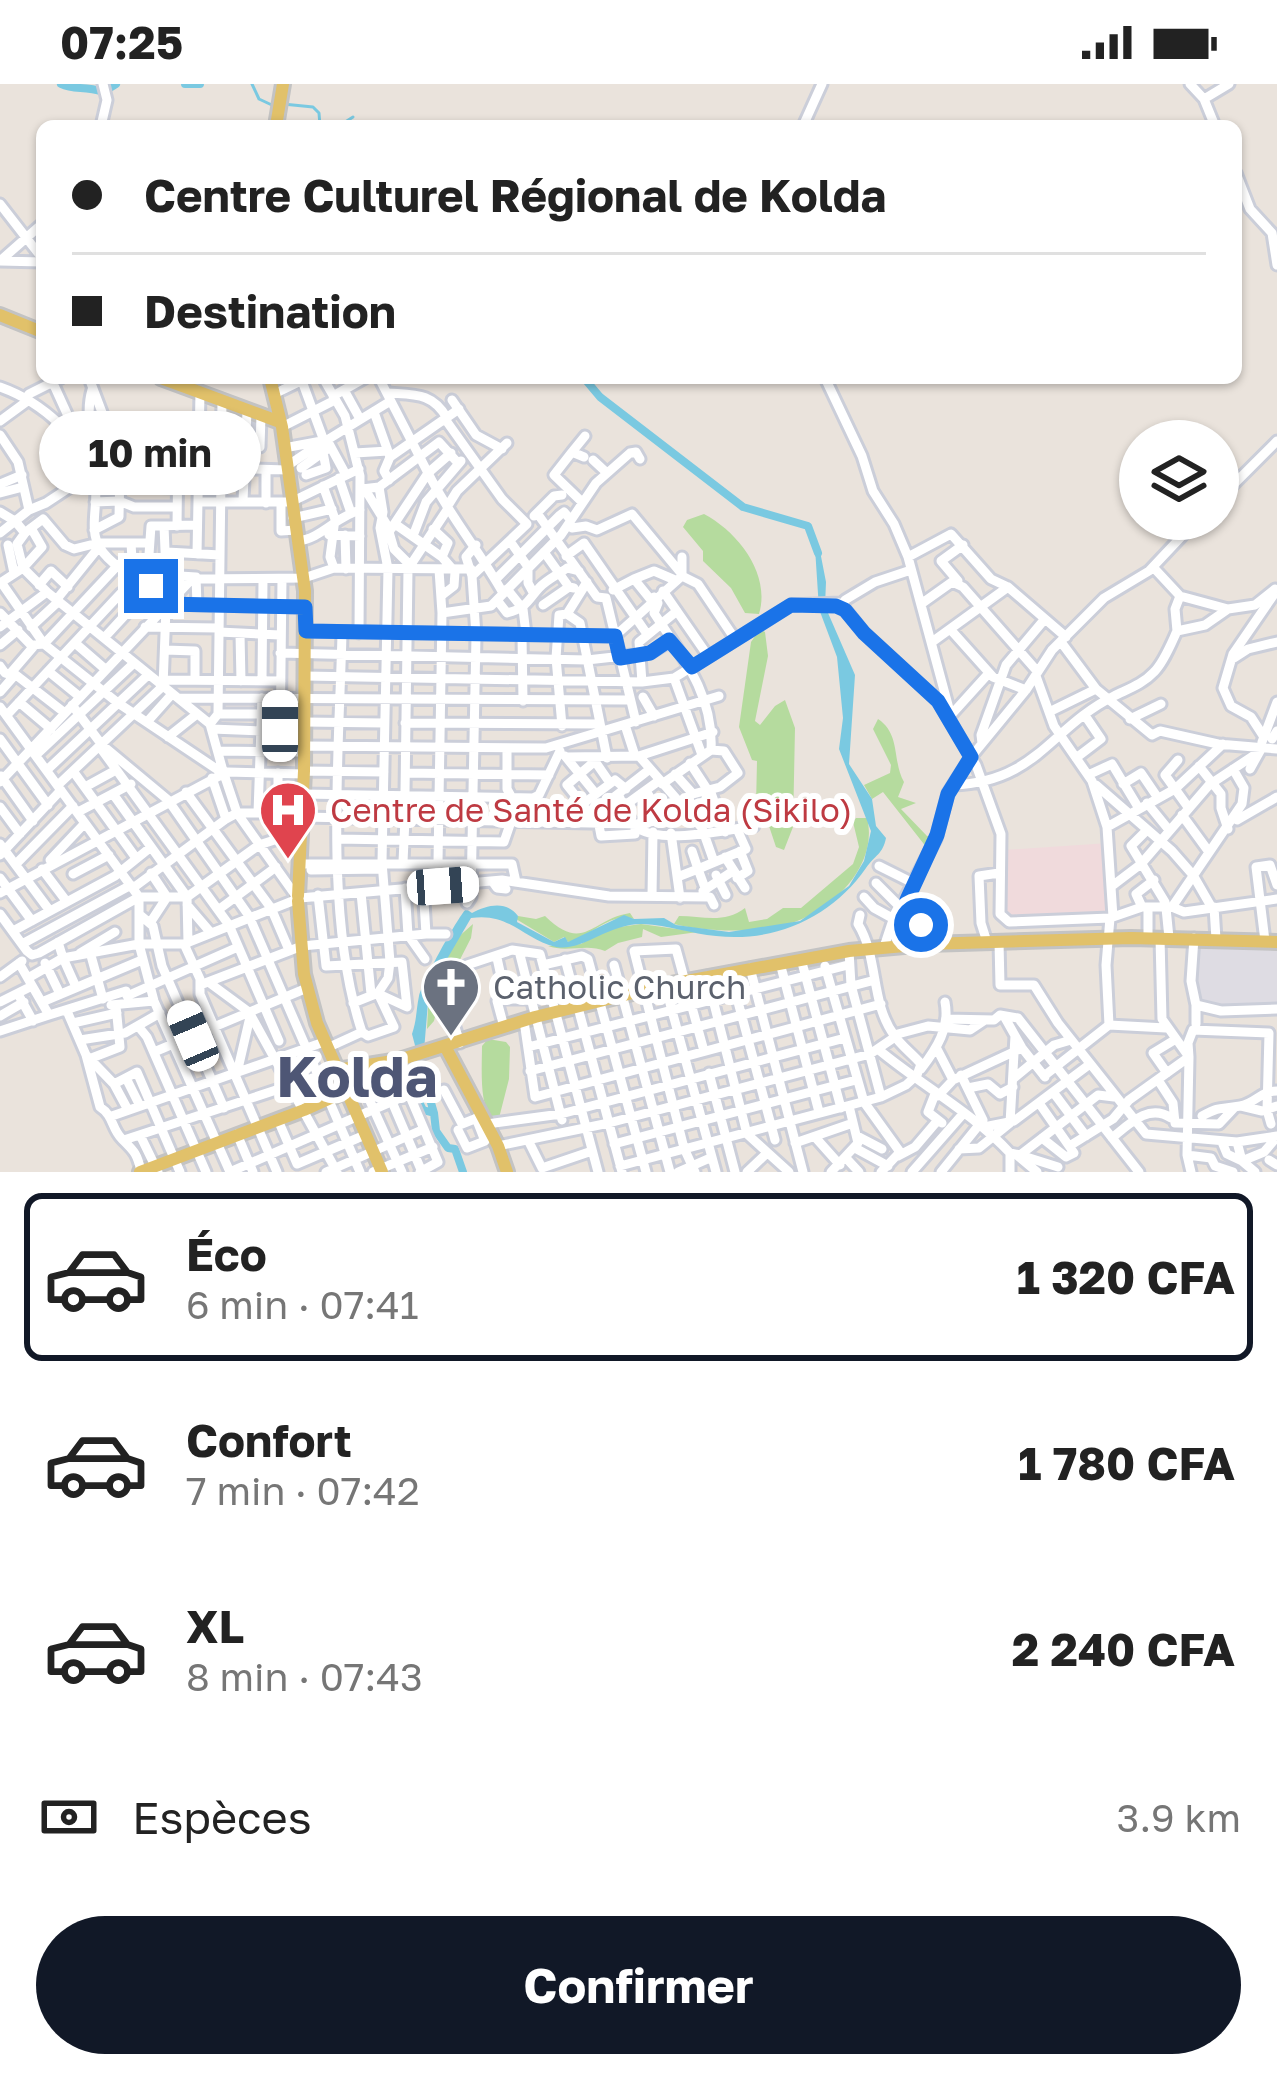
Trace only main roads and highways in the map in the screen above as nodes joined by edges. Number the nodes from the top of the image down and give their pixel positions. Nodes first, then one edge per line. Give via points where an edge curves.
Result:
1 (284, 84) edge
2 (277, 120) edge
3 (0, 315) edge
4 (36, 330) edge
5 (178, 384) edge
6 (272, 384) edge
7 (281, 424) junction
8 (1271, 941) edge
9 (446, 1050) junction
10 (398, 1062) junction
11 (337, 1070) junction
12 (346, 1091) junction
13 (177, 1165) edge
14 (157, 1169) edge
15 (378, 1171) edge
16 (141, 1172) edge
17 (507, 1172) edge

1 - 2 main road
3 - 4 main road
5 - 7 main road
6 - 7 main road
7 - 11 main road via 295,468 286,503 302,533 306,631 296,948
8 - 9 main road via 993,942 823,955 579,1006
9 - 10 main road
9 - 17 main road via 474,1122 498,1146
10 - 11 main road
10 - 12 main road
11 - 12 main road
12 - 13 main road via 195,1149
12 - 15 main road
13 - 14 main road
14 - 16 main road

